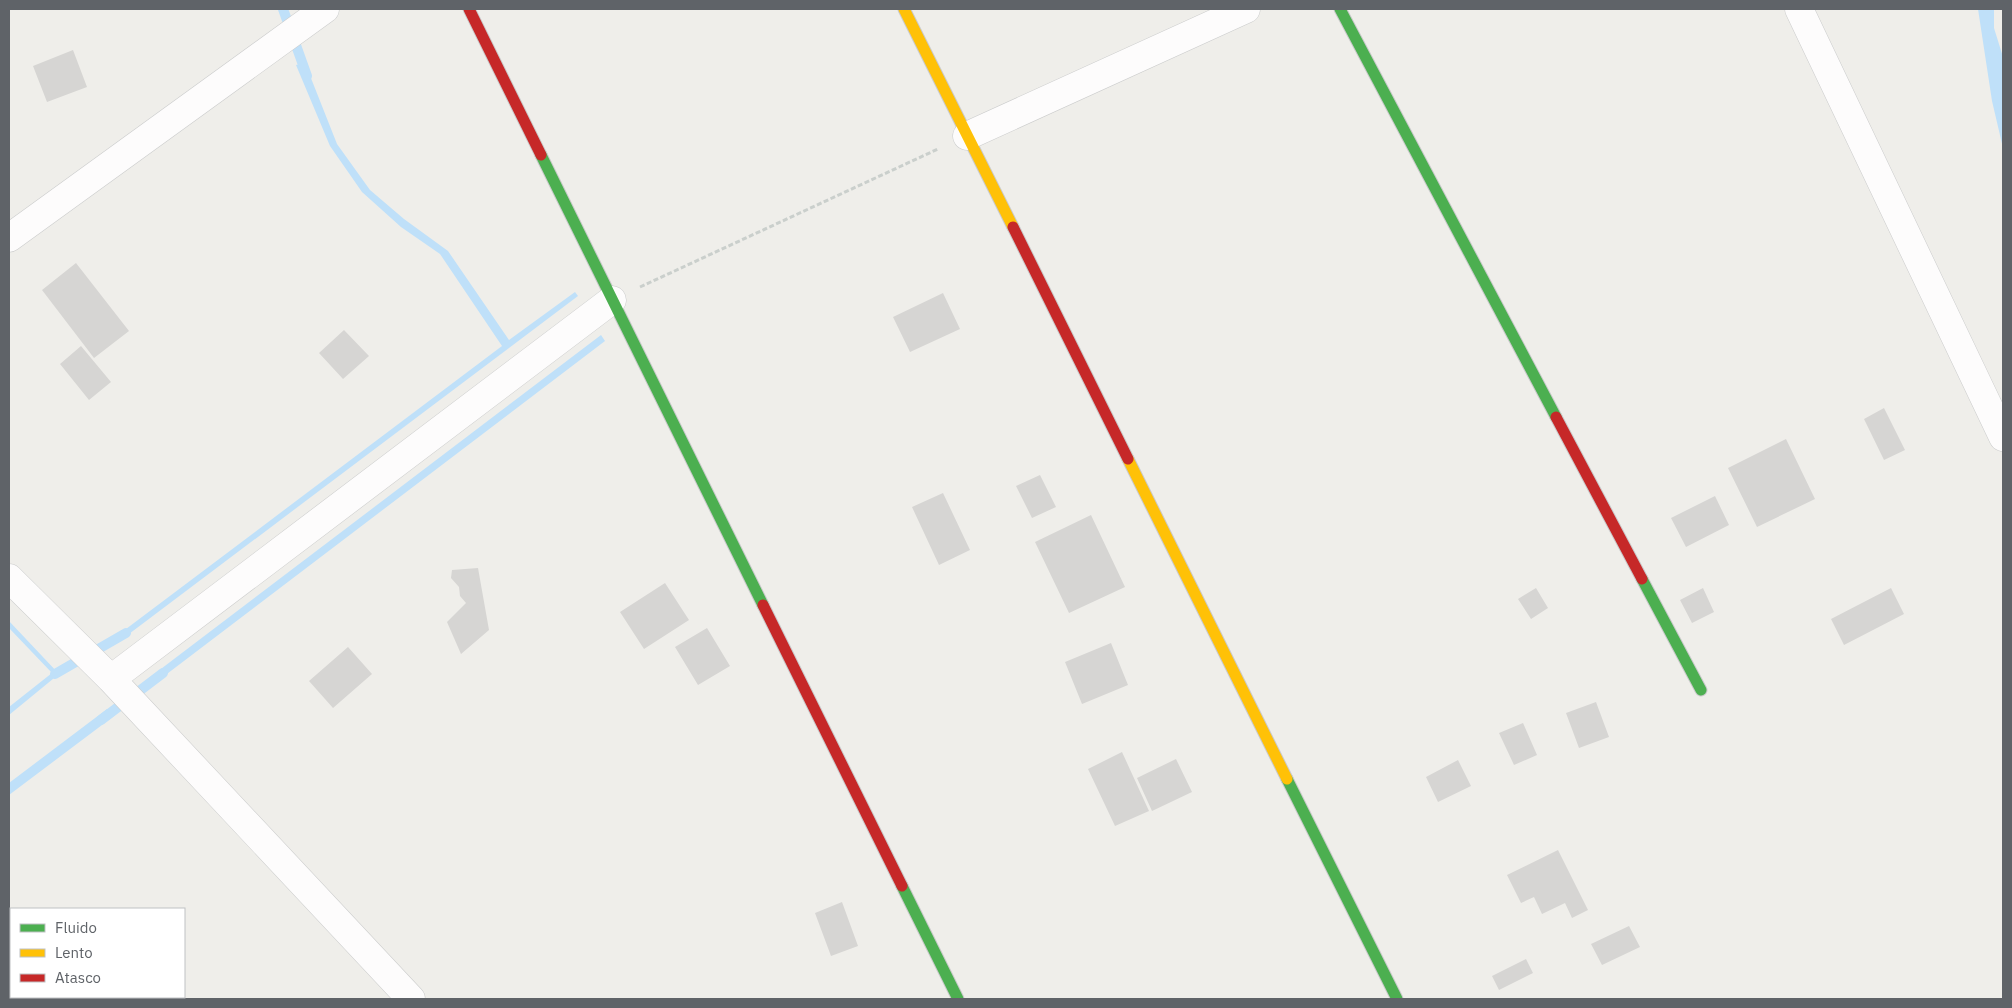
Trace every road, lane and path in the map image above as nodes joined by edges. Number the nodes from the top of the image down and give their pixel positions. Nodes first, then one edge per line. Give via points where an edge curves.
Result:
1 (325, 9) edge
2 (469, 9) edge
3 (904, 9) edge
4 (1246, 9) edge
5 (1340, 9) edge
6 (1800, 9) edge
7 (967, 136) junction
8 (9, 238) edge
9 (612, 300) junction
10 (2003, 437) edge
11 (9, 578) edge
12 (109, 678) junction
13 (1701, 690) dead end
14 (411, 999) edge
15 (958, 999) edge
16 (1398, 999) edge

1 - 8 street
2 - 9 street
3 - 7 street
4 - 7 street
5 - 13 street
6 - 10 street
7 - 9 path
7 - 16 street
9 - 12 street
9 - 15 street
11 - 12 street
12 - 14 street

